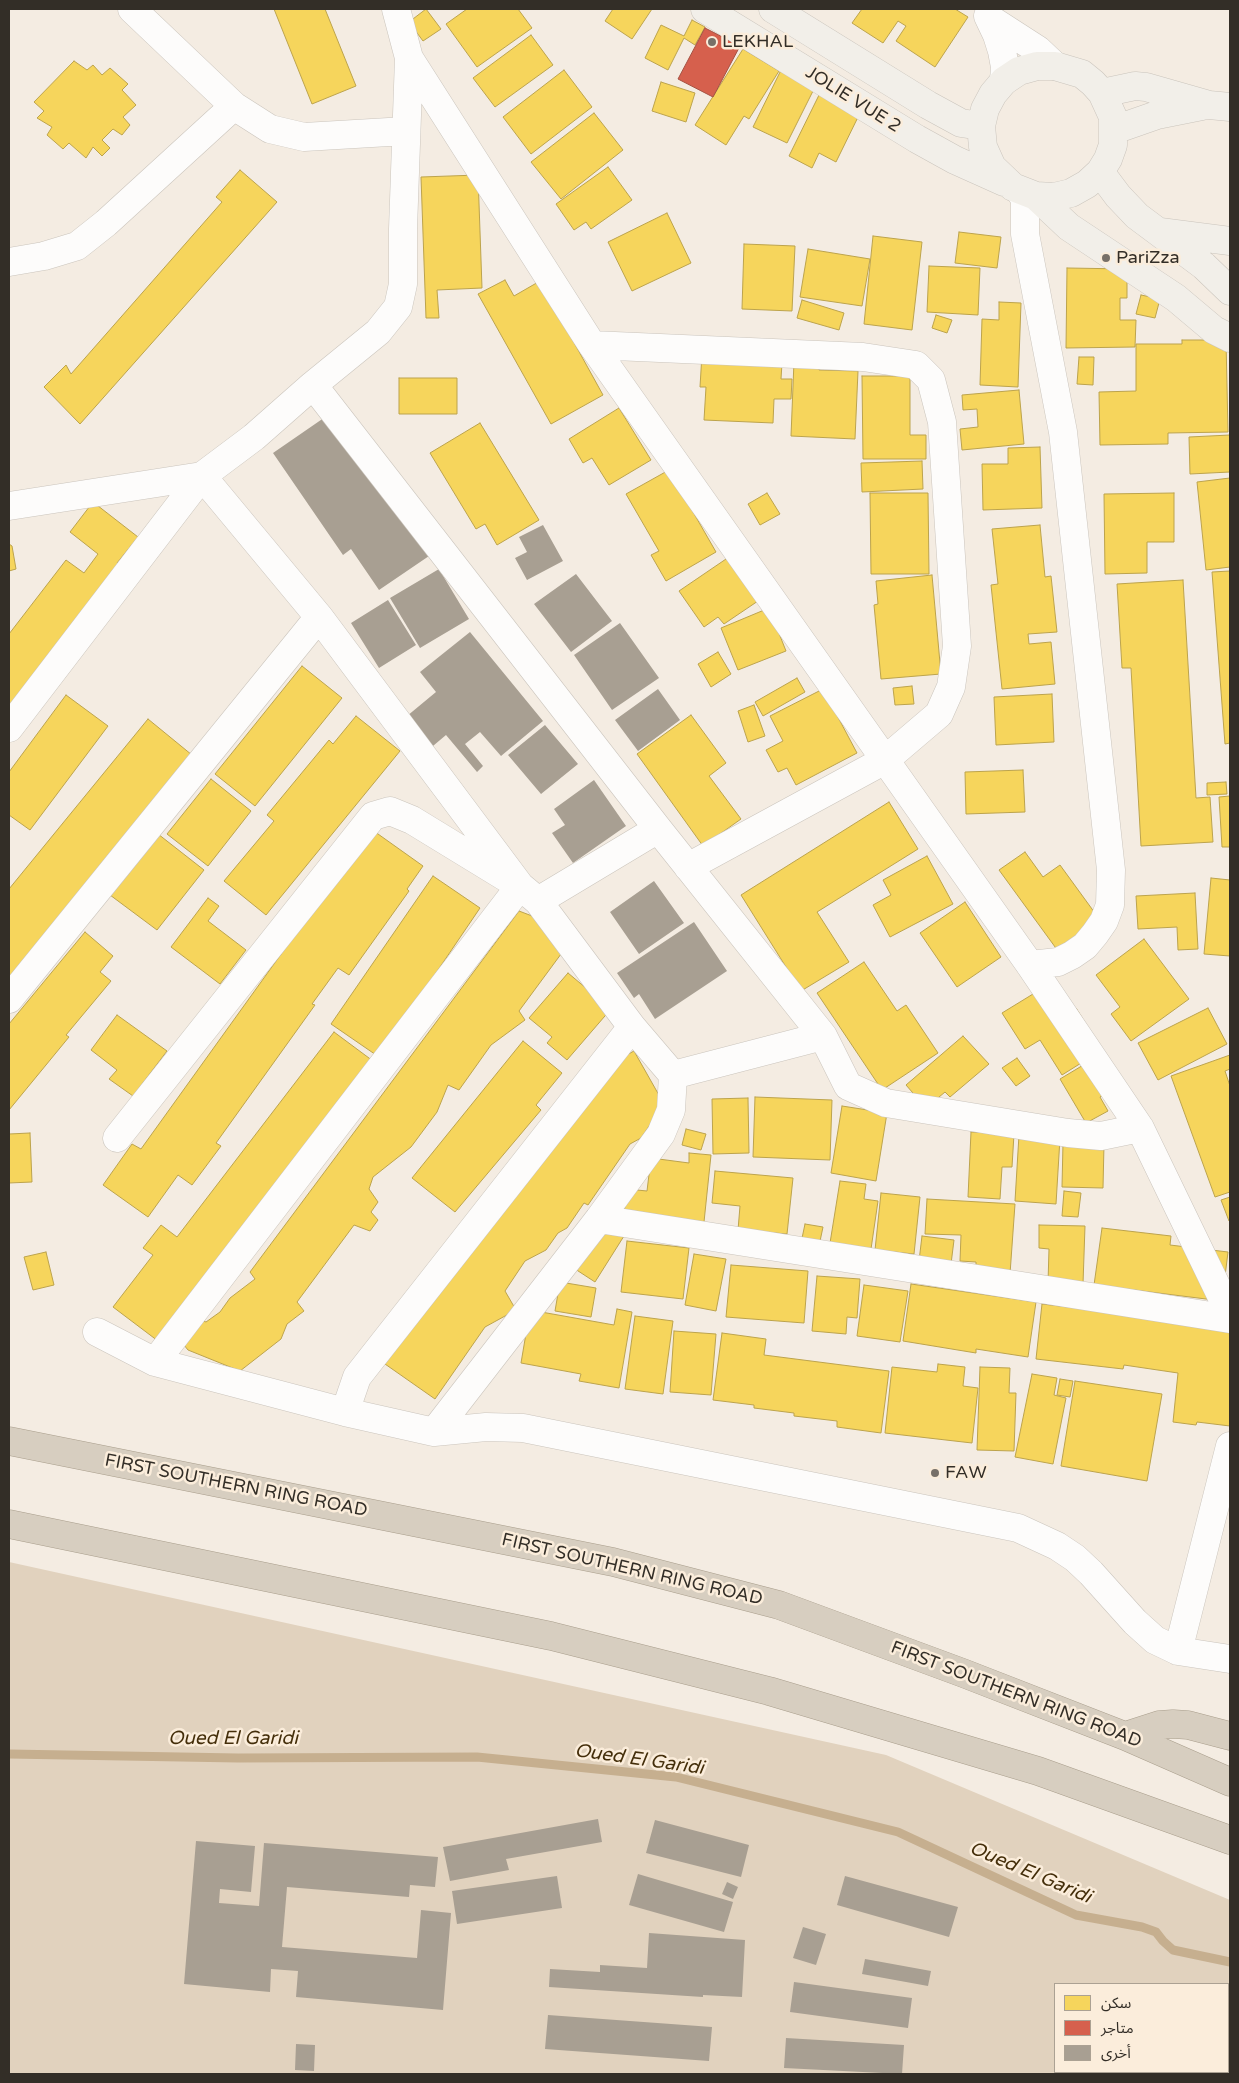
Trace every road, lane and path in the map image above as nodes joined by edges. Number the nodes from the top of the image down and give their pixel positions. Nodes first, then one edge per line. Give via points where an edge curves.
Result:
1 (132, 9) edge
2 (396, 9) edge
3 (705, 9) edge
4 (773, 9) edge
5 (987, 14) edge
6 (409, 58) junction
7 (1055, 66) junction
8 (1004, 81) junction
9 (1102, 93) junction
10 (234, 106) junction
11 (1219, 106) edge
12 (982, 126) junction
13 (1114, 130) junction
14 (406, 131) junction
15 (1100, 172) junction
16 (1021, 190) junction
17 (1158, 232) junction
18 (1230, 241) edge
19 (9, 262) edge
20 (1230, 291) edge
21 (1230, 338) edge
22 (592, 345) junction
23 (313, 385) junction
24 (202, 476) junction
25 (9, 506) edge
26 (319, 617) junction
27 (9, 728) edge
28 (885, 760) junction
29 (658, 829) junction
30 (688, 867) junction
31 (529, 893) junction
32 (1030, 965) junction
33 (9, 999) edge
34 (632, 1027) junction
35 (823, 1036) junction
36 (674, 1074) junction
37 (1140, 1128) junction
38 (117, 1138) dead end
39 (599, 1219) junction
40 (1230, 1314) edge
41 (1230, 1319) edge
42 (97, 1332) dead end
43 (155, 1362) junction
44 (345, 1412) junction
45 (434, 1432) junction
46 (9, 1441) edge
47 (1230, 1446) edge
48 (9, 1524) edge
49 (1178, 1651) junction
50 (1230, 1659) edge
51 (1125, 1736) junction
52 (1230, 1736) edge
53 (1230, 1782) edge
54 (1230, 1840) edge

1 - 10 street
2 - 6 street
3 - 16 street, JOLIE VUE 2 via 917,139
4 - 12 street, JOLIE VUE 2 via 928,105 961,122
5 - 7 street
5 - 8 street via 1002,50
6 - 14 street
6 - 22 street
7 - 8 street via 1037,66
7 - 9 street via 1082,74
8 - 12 street via 985,109
9 - 11 street via 1146,87
9 - 13 street via 1113,117
10 - 14 street via 270,129 304,137
10 - 19 street via 106,223 76,246
11 - 13 street via 1164,113
12 - 16 street via 984,147 992,167
13 - 15 street via 1113,145
14 - 23 street via 403,284 398,307 378,332
15 - 16 street via 1087,184 1054,197
15 - 17 street via 1127,207
16 - 21 street via 1131,270 1176,298 1214,330
16 - 32 street via 1025,234 1063,432 1112,870 1110,905 1104,921 1085,946 1058,962
17 - 18 street
17 - 20 street via 1204,266
22 - 28 street
22 - 28 street via 863,357 916,365 931,380 942,422 957,646 951,687 939,714
23 - 24 street via 254,437
23 - 29 street
24 - 25 street
24 - 26 street
24 - 27 street
26 - 31 street
26 - 33 street
28 - 30 street
28 - 32 street
29 - 30 street
29 - 31 street
30 - 35 street
31 - 34 street
31 - 38 street via 412,820 390,810 373,816
31 - 43 street
32 - 37 street
34 - 36 street
34 - 44 street via 357,1377
35 - 36 street
35 - 37 street via 848,1086 886,1103 1084,1135 1101,1136
36 - 39 street via 671,1110 660,1134
37 - 40 street
39 - 41 street
39 - 45 street
42 - 43 street
43 - 44 street
44 - 45 street
45 - 49 street via 486,1427 523,1428 1018,1528 1075,1558 1144,1632
46 - 51 highway, FIRST SOUTHERN RING ROAD via 613,1562 779,1605
47 - 49 street
48 - 54 highway via 551,1636 769,1691 1038,1771
49 - 50 street
51 - 52 highway via 1173,1724
51 - 53 highway, FIRST SOUTHERN RING ROAD

